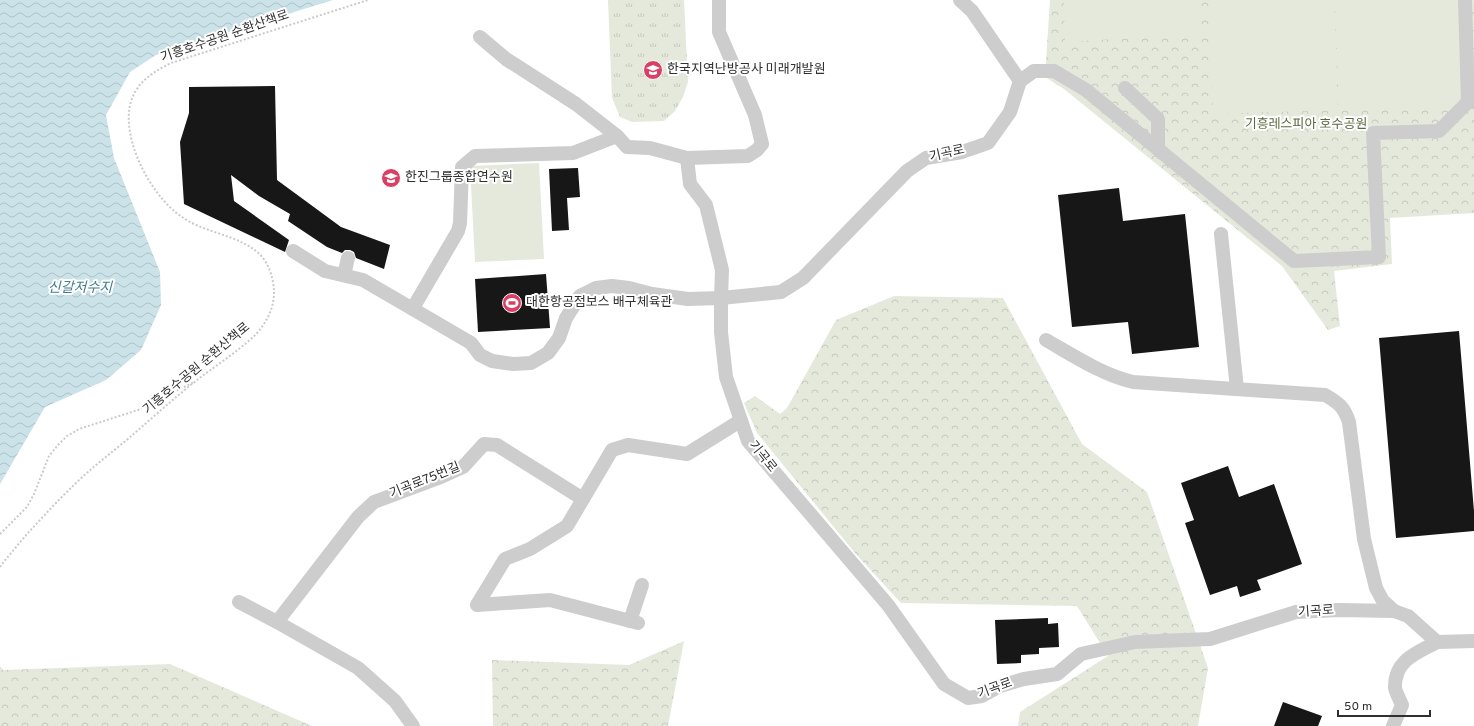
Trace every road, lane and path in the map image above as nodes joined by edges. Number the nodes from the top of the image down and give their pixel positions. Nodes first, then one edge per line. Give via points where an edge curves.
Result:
1 (368, 0) edge
2 (719, 0) edge
3 (960, 0) edge
4 (1465, 0) edge
5 (480, 37) dead end
6 (1020, 81) junction
7 (1125, 88) dead end
8 (1471, 102) edge
9 (617, 136) junction
10 (1158, 149) junction
11 (686, 158) junction
12 (1221, 234) dead end
13 (293, 251) dead end
14 (348, 258) dead end
15 (344, 274) junction
16 (721, 298) junction
17 (413, 308) junction
18 (1046, 340) dead end
19 (196, 381) junction
20 (1237, 389) junction
21 (740, 421) junction
22 (582, 499) junction
23 (0, 534) edge
24 (0, 567) edge
25 (642, 584) dead end
26 (239, 602) dead end
27 (1394, 611) junction
28 (277, 622) junction
29 (1474, 641) edge
30 (1437, 642) junction
31 (413, 726) edge
32 (1394, 726) edge

1 - 19 path, 기흥호수공원 순환산책로 via 171,63 154,71 135,92 129,108 128,125 144,172 154,190 180,216 194,225 239,240 257,252 266,262 273,280 273,305 263,327
2 - 11 street via 719,32 755,115 762,144 748,156
3 - 6 street via 972,11
4 - 8 street
5 - 9 street via 506,59 576,104
6 - 10 street via 1034,71 1054,71 1086,90
6 - 16 street, 기곡로 via 1010,112 988,143 962,152 926,158 902,177 803,278 781,292
7 - 10 street via 1158,120
8 - 10 street via 1439,131 1373,133 1379,257 1294,261
9 - 11 street via 627,147 650,148
9 - 17 street via 573,153 475,156 462,167 458,231
11 - 16 street, 기곡로 via 690,184 706,205 717,248 722,270
12 - 20 street
13 - 15 street via 325,271
14 - 15 street
15 - 17 street via 364,280
16 - 17 street via 688,300 629,288 596,288 580,296 566,318 559,338 548,353 531,363 513,364 492,361 480,355 472,343
16 - 21 street, 기곡로 via 721,332 726,377
18 - 20 street via 1101,372 1120,379
19 - 23 path via 138,410 79,429 67,436 49,456 27,507
19 - 24 path, 기흥호수공원 순환산책로 via 74,484
20 - 27 street via 1325,395 1338,402 1350,425 1364,539 1376,588 1383,601
21 - 22 street via 687,454 628,445 612,450
21 - 27 street, 기곡로 via 748,441 888,605 944,684 968,698 982,696 1000,686 1024,679 1057,674 1081,654 1135,642 1210,639 1296,612
22 - 25 street via 567,526 530,549 505,559 477,605 550,600 634,622
22 - 28 street, 기곡로75번길 via 497,445 484,444 463,467 374,502 358,517
26 - 28 street
27 - 30 street, 기곡로 via 1408,616
28 - 31 street via 358,668 395,701
29 - 30 street
30 - 32 street via 1408,657 1398,669 1395,688 1402,705

